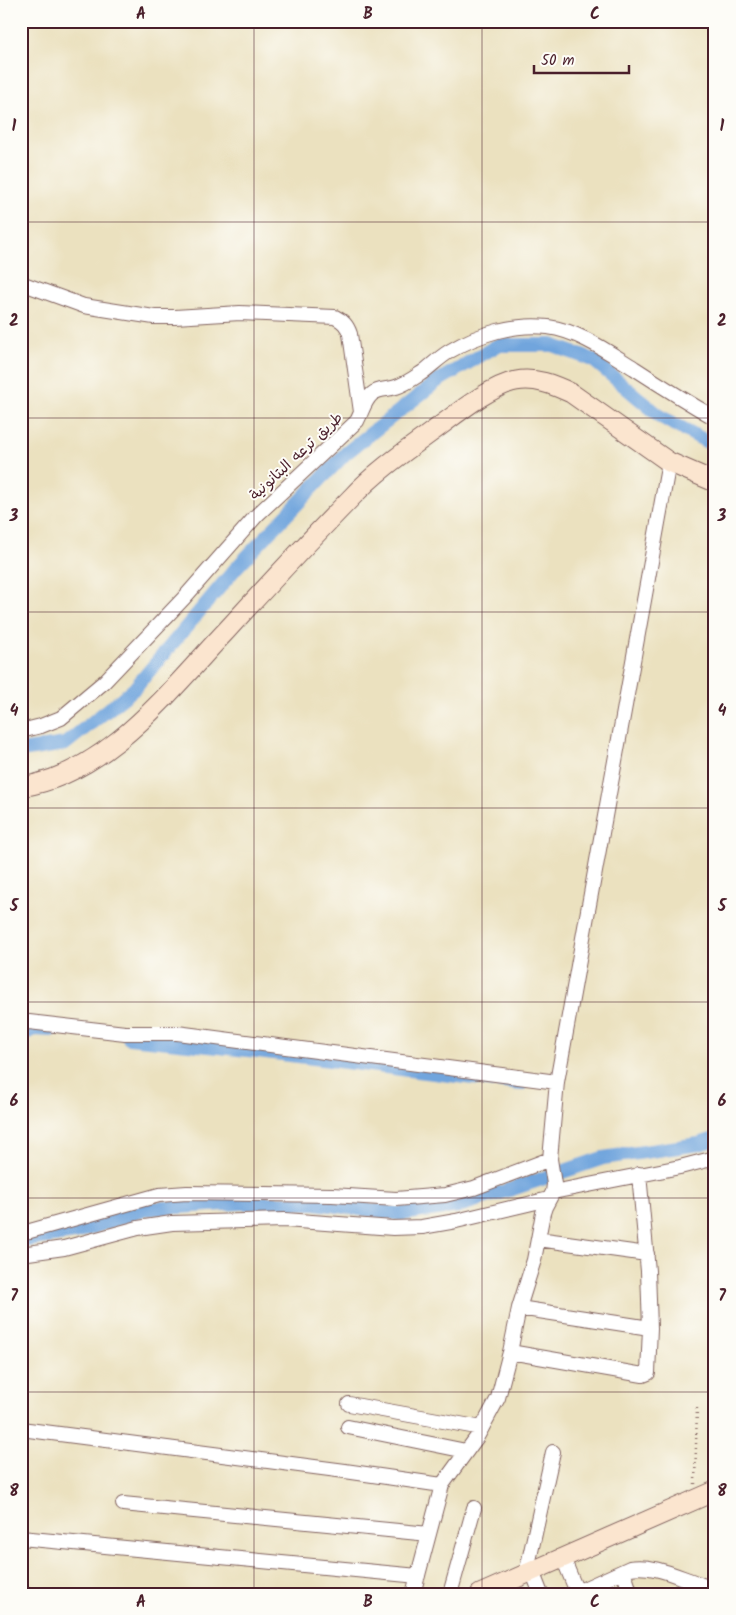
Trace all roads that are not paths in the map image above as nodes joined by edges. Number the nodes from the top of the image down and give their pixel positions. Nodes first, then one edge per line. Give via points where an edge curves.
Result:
1 (21, 283) edge
2 (362, 413) junction
3 (715, 418) edge
4 (669, 462) junction
5 (715, 482) edge
6 (21, 731) edge
7 (21, 787) edge
8 (21, 1024) edge
9 (557, 1082) junction
10 (715, 1158) edge
11 (550, 1163) junction
12 (639, 1174) junction
13 (552, 1192) junction
14 (21, 1232) edge
15 (538, 1239) junction
16 (21, 1254) edge
17 (647, 1254) junction
18 (519, 1308) junction
19 (650, 1328) junction
20 (510, 1352) junction
21 (349, 1404) dead end
22 (348, 1427) dead end
23 (482, 1428) junction
24 (21, 1429) edge
25 (466, 1451) junction
26 (553, 1452) dead end
27 (442, 1485) junction
28 (715, 1491) edge
29 (124, 1504) dead end
30 (474, 1508) dead end
31 (429, 1534) junction
32 (21, 1538) edge
33 (563, 1558) junction
34 (529, 1572) junction
35 (623, 1572) junction
36 (418, 1576) junction
37 (697, 1589) edge
38 (715, 1590) edge
39 (21, 1593) edge
40 (577, 1593) edge
41 (25, 1594) edge
42 (413, 1594) edge
43 (450, 1594) edge
44 (480, 1594) edge
45 (541, 1594) edge
46 (631, 1594) edge

1 - 2 street via 84,306 154,317 240,313 335,317 342,320 350,334
2 - 3 street, طريق ترعه البتانونية via 372,394 403,385 450,351 490,333 530,326 550,327 580,337
2 - 6 street, طريق ترعه البتانونية via 257,515 104,682 62,718
4 - 5 street
4 - 7 street via 560,387 526,380 506,383 492,390 394,460 353,496 123,737 90,761 62,775 37,785
4 - 9 street
8 - 9 street via 29,1022 126,1033 177,1033
9 - 11 street
10 - 12 street
11 - 13 street
11 - 14 street via 446,1195 396,1199 332,1195 159,1195
12 - 13 street
12 - 17 street
13 - 15 street via 543,1213
13 - 16 street via 456,1221 422,1227 284,1220 172,1223 138,1228 64,1248
15 - 17 street
15 - 18 street
17 - 19 street
18 - 19 street
18 - 20 street
19 - 20 street via 650,1369 647,1374
20 - 23 street via 498,1398
21 - 23 street
22 - 25 street
23 - 25 street
24 - 27 street
25 - 27 street
26 - 34 street
27 - 31 street
28 - 33 street
29 - 31 street
30 - 43 street
31 - 36 street
32 - 36 street
33 - 34 street
33 - 40 street
34 - 44 street
34 - 45 street
35 - 37 street via 639,1566 649,1567
35 - 40 street
35 - 46 street
36 - 42 street
37 - 38 street
39 - 41 street

